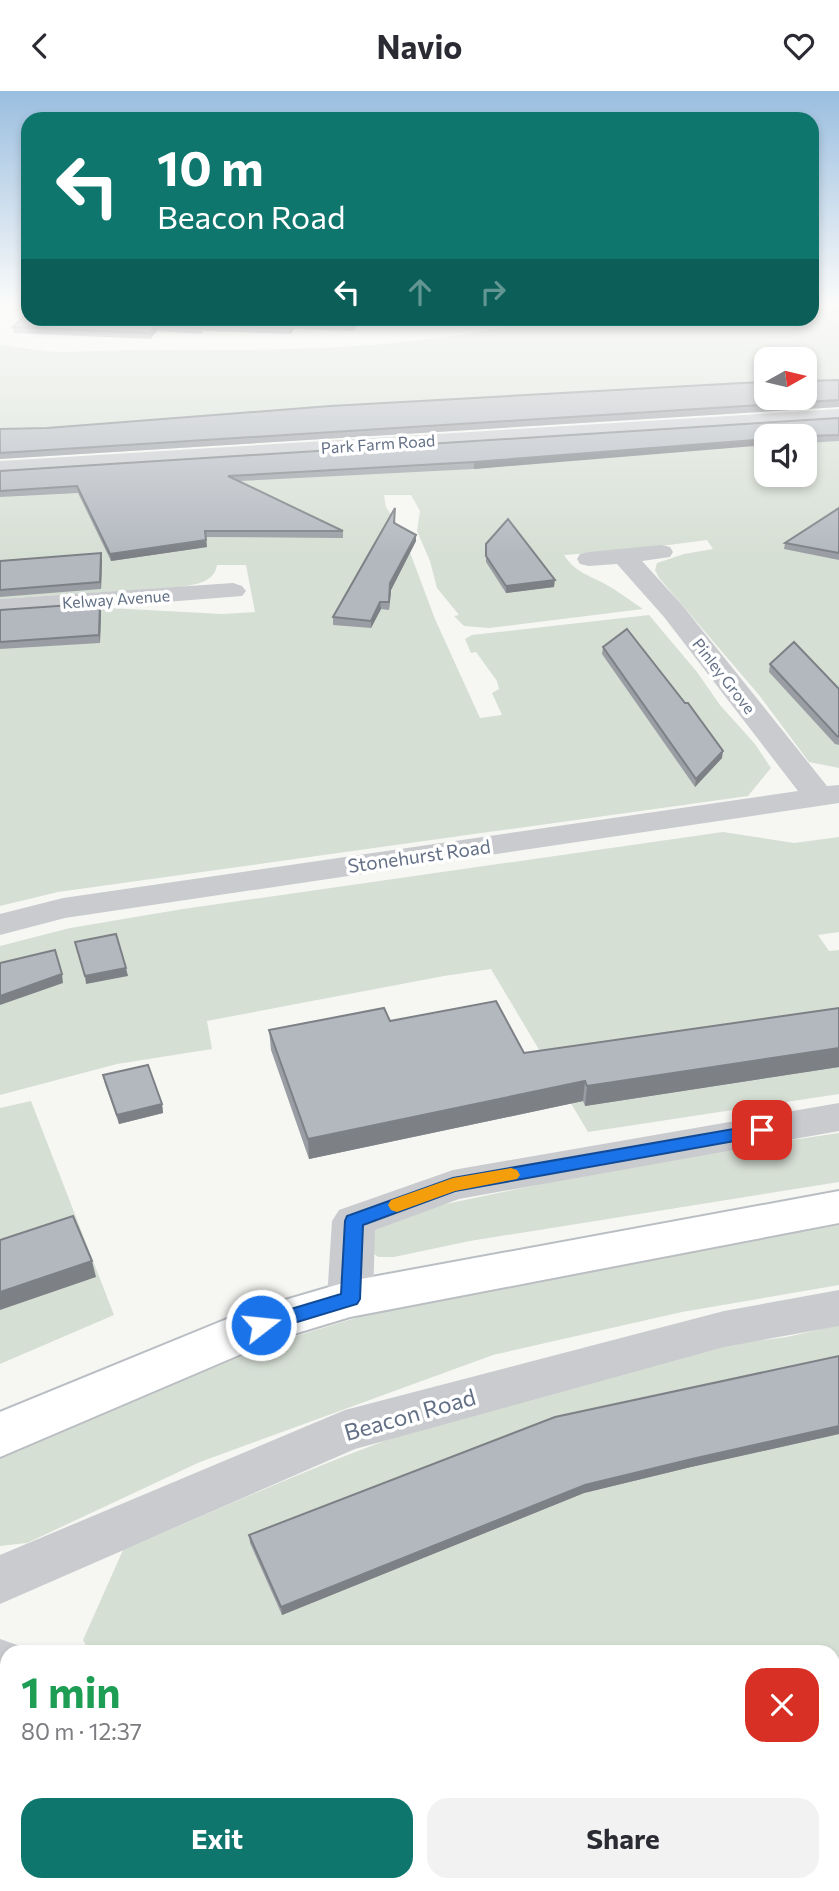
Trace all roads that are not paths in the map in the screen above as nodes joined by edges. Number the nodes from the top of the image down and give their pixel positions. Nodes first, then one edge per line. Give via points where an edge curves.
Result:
1 (839, 415) edge
2 (0, 468) edge
3 (661, 552) dead end
4 (624, 557) junction
5 (589, 559) dead end
6 (233, 590) dead end
7 (0, 607) edge
8 (829, 796) edge
9 (0, 925) edge
10 (839, 1117) edge
11 (839, 1207) edge
12 (350, 1299) junction
13 (839, 1308) edge
14 (0, 1434) edge
15 (0, 1580) edge

1 - 2 street, Park Farm Road
3 - 4 street
4 - 5 street
4 - 8 street, Pinley Grove
6 - 7 street, Kelway Avenue
8 - 9 street, Stonehurst Road via 63,908
10 - 12 street via 453,1185 354,1221
11 - 12 main road
12 - 14 main road via 261,1325
13 - 15 street, Beacon Road via 724,1329 345,1431

